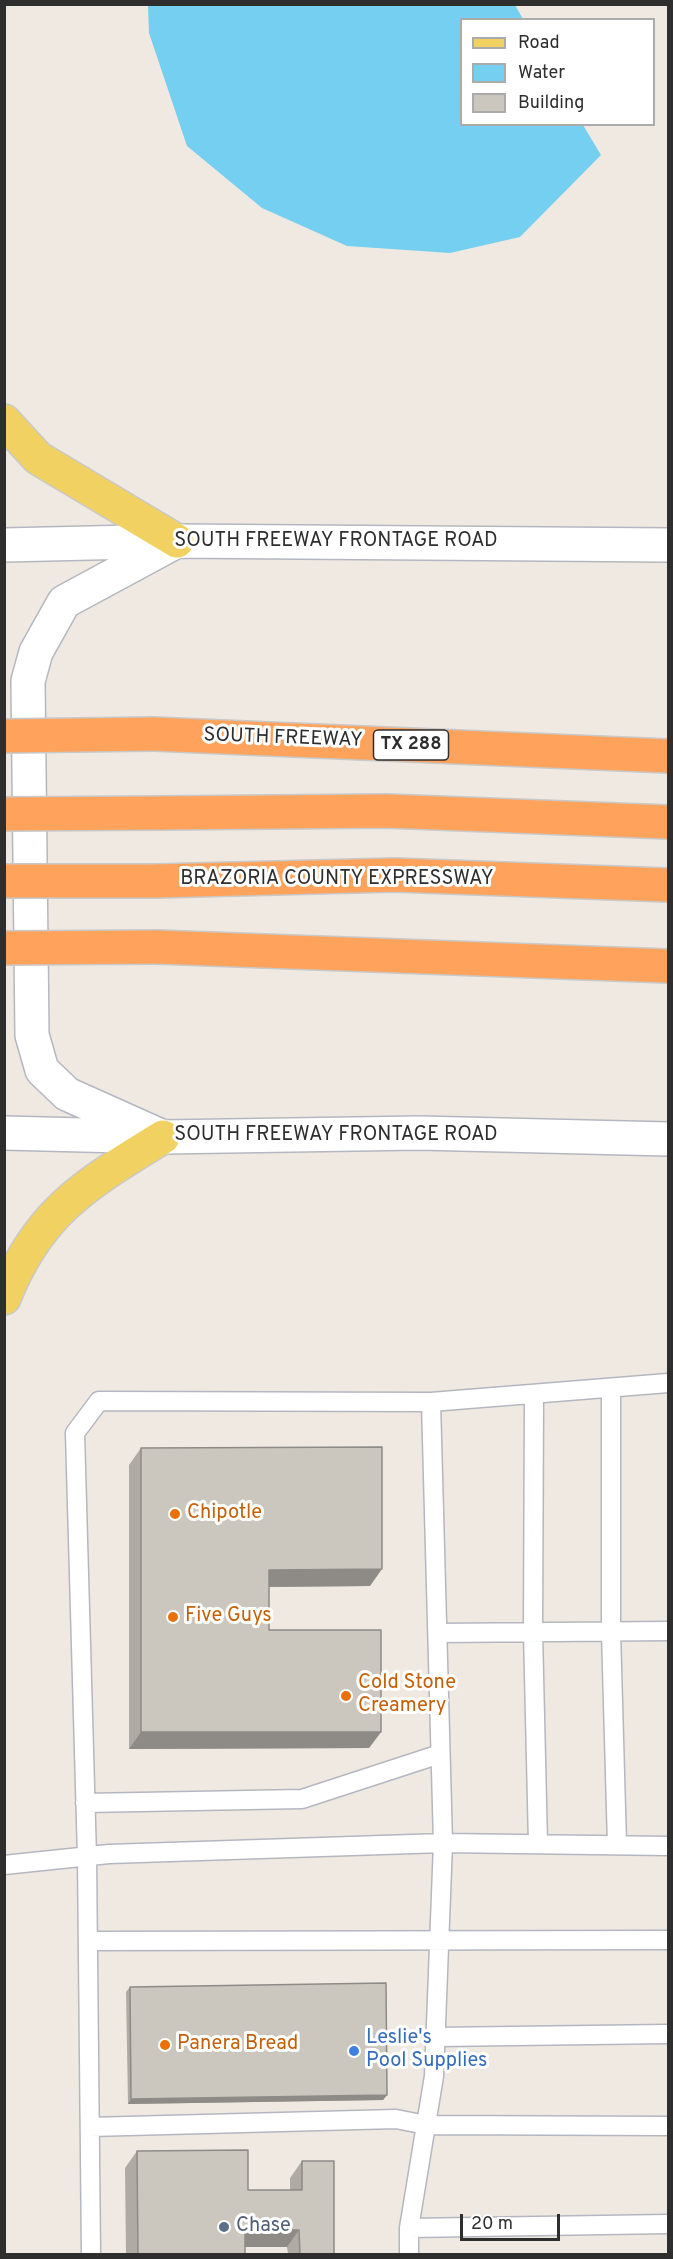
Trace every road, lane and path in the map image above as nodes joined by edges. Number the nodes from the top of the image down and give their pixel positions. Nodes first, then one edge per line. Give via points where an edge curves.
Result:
1 (4, 421) edge
2 (177, 541) junction
3 (4, 545) edge
4 (669, 545) edge
5 (4, 736) edge
6 (669, 756) edge
7 (4, 814) edge
8 (669, 822) edge
9 (4, 881) edge
10 (669, 885) edge
11 (4, 948) edge
12 (669, 966) edge
13 (4, 1132) edge
14 (164, 1137) junction
15 (669, 1139) edge
16 (4, 1298) edge
17 (669, 1383) edge
18 (611, 1388) junction
19 (534, 1394) junction
20 (430, 1402) junction
21 (669, 1631) edge
22 (533, 1632) junction
23 (612, 1632) junction
24 (438, 1633) junction
25 (441, 1754) junction
26 (85, 1803) junction
27 (443, 1843) junction
28 (538, 1844) junction
29 (617, 1845) junction
30 (669, 1846) edge
31 (87, 1857) junction
32 (4, 1865) edge
33 (440, 1940) junction
34 (669, 1940) edge
35 (88, 1941) junction
36 (669, 2034) edge
37 (436, 2037) junction
38 (426, 2125) junction
39 (669, 2126) edge
40 (90, 2127) junction
41 (669, 2224) edge
42 (409, 2228) junction
43 (91, 2254) edge
44 (409, 2254) edge

1 - 2 main road via 38,458
2 - 3 main road, SOUTH FREEWAY FRONTAGE ROAD
2 - 4 main road, SOUTH FREEWAY FRONTAGE ROAD
2 - 14 main road via 64,602 36,652 28,681 32,1035 42,1070 67,1094
5 - 6 highway, SOUTH FREEWAY / TX 288, bridge via 153,734
7 - 8 highway, bridge via 386,811
9 - 10 highway, BRAZORIA COUNTY EXPRESSWAY, bridge via 395,876
11 - 12 highway, bridge via 157,947
13 - 14 main road, SOUTH FREEWAY FRONTAGE ROAD
14 - 15 main road, SOUTH FREEWAY FRONTAGE ROAD via 418,1133
14 - 16 main road via 87,1184 52,1216
17 - 18 lane
18 - 19 lane
18 - 23 lane
19 - 20 lane
19 - 22 lane
20 - 24 lane
20 - 26 lane via 99,1401 75,1433
21 - 23 lane
22 - 23 lane
22 - 24 lane
22 - 28 lane
23 - 29 lane
24 - 25 lane
25 - 26 lane via 302,1799
25 - 27 lane
26 - 31 lane
27 - 28 lane
27 - 31 lane
27 - 33 lane
28 - 29 lane
29 - 30 lane
31 - 32 lane
31 - 35 lane
33 - 34 lane
33 - 35 lane
33 - 37 lane
35 - 40 lane
36 - 37 lane
37 - 38 lane
38 - 39 lane
38 - 40 lane via 396,2119
38 - 42 lane
40 - 43 lane
41 - 42 lane
42 - 44 lane

